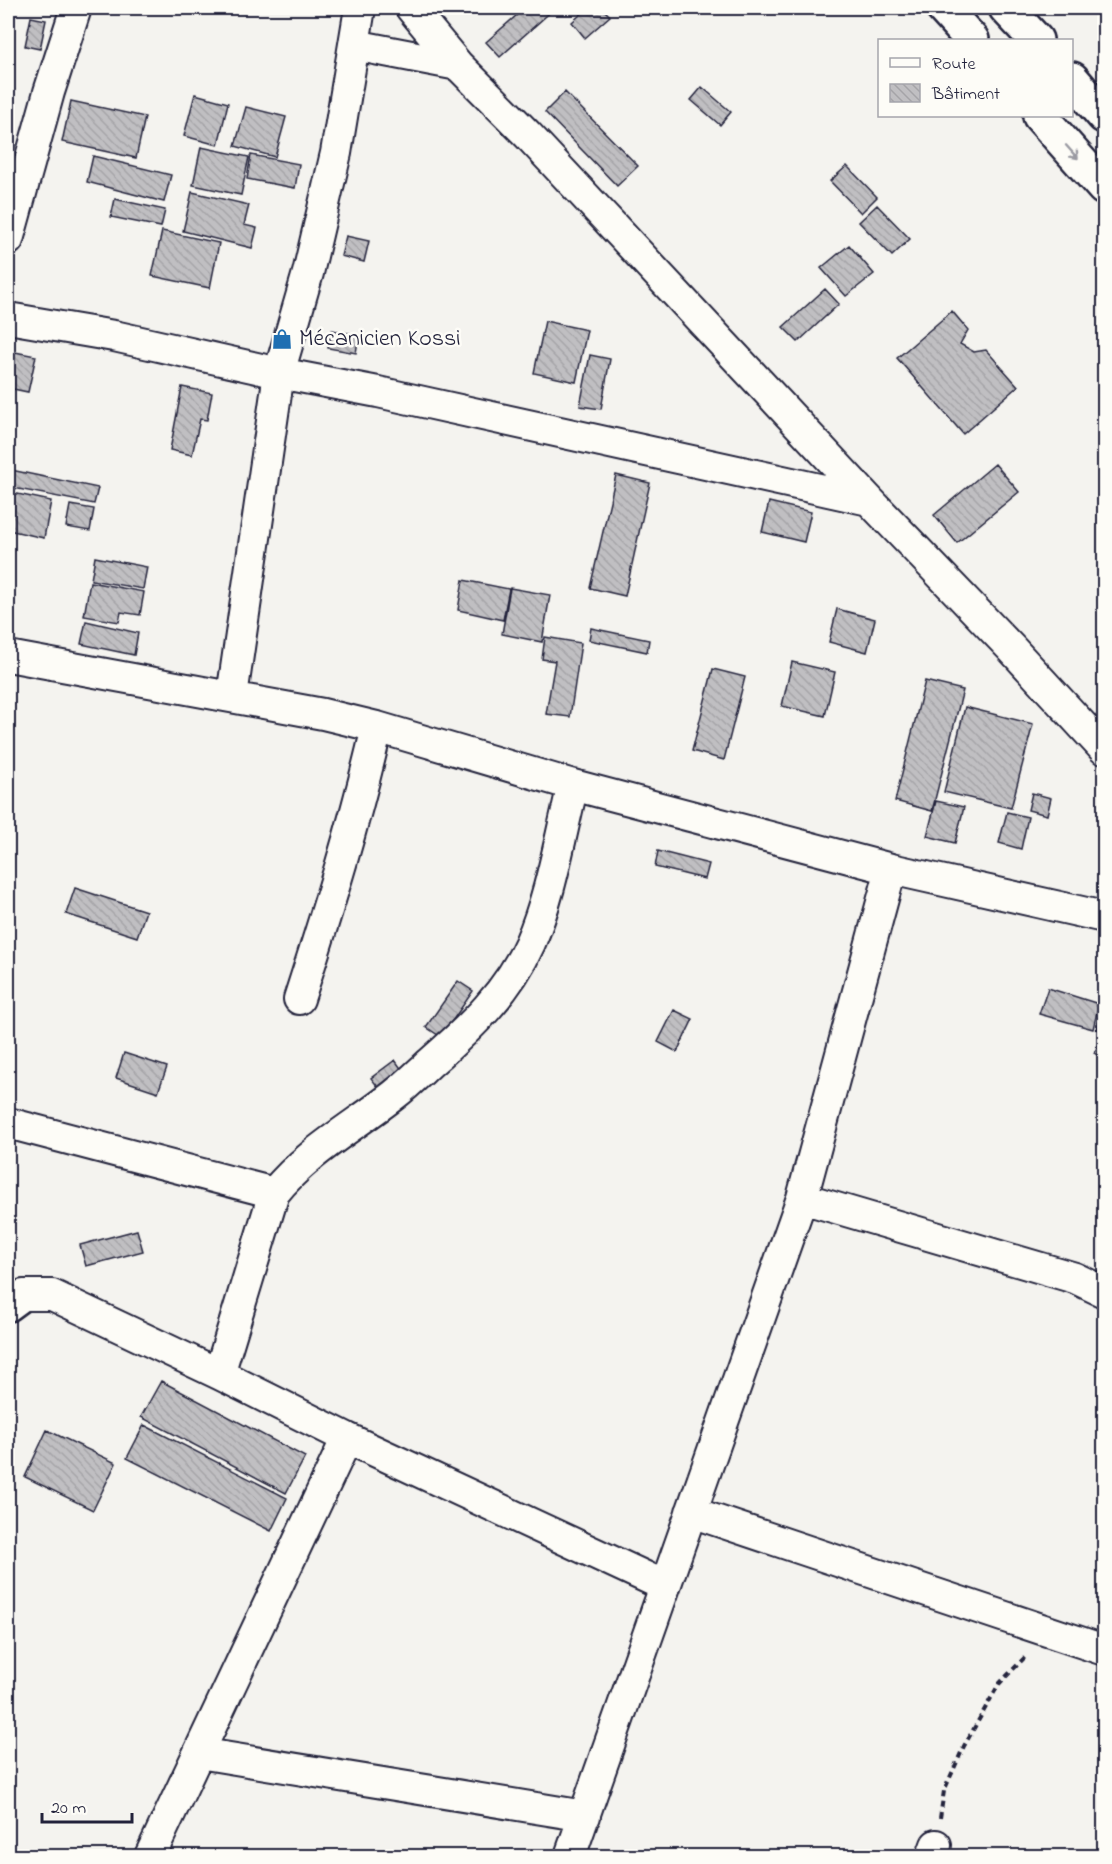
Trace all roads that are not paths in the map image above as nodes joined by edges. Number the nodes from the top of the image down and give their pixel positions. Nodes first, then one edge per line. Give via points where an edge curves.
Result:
1 (76, 8) edge
2 (360, 8) edge
3 (411, 8) edge
4 (943, 8) edge
5 (1006, 8) edge
6 (971, 39) edge
7 (1035, 39) edge
8 (354, 45) junction
9 (458, 65) junction
10 (1073, 81) edge
11 (1104, 116) edge
12 (1041, 117) edge
13 (1104, 188) edge
14 (8, 240) edge
15 (8, 318) edge
16 (279, 373) junction
17 (869, 500) junction
18 (8, 656) edge
19 (232, 696) junction
20 (377, 727) junction
21 (1104, 748) edge
22 (573, 785) junction
23 (891, 869) junction
24 (1104, 917) edge
25 (299, 999) dead end
26 (8, 1123) edge
27 (274, 1193) junction
28 (802, 1198) junction
29 (1104, 1292) edge
30 (8, 1305) edge
31 (219, 1374) junction
32 (347, 1438) junction
33 (691, 1512) junction
34 (665, 1587) junction
35 (1104, 1650) edge
36 (199, 1753) junction
37 (585, 1815) junction
38 (150, 1857) edge
39 (570, 1857) edge

1 - 14 street
2 - 8 street
3 - 9 street
4 - 6 main road
5 - 7 main road
8 - 9 street
8 - 16 street via 336,153
9 - 17 street
10 - 11 main road
12 -> 13 main road
15 - 16 street via 124,338
16 - 17 street
16 - 19 street
17 - 21 street
18 - 19 street
19 - 20 street
20 - 22 street
20 - 25 street via 362,794
22 - 23 street
22 - 27 street via 530,944 507,983 475,1023 441,1054 394,1095 318,1150
23 - 24 street
23 - 28 street
26 - 27 street
27 - 31 street
28 - 29 street via 1075,1278
28 - 33 street
30 - 31 street via 23,1295 52,1295
31 - 32 street
32 - 34 street
32 - 36 street
33 - 34 street
33 - 35 street
34 - 37 street
36 - 37 street
36 - 38 street
37 - 39 street

